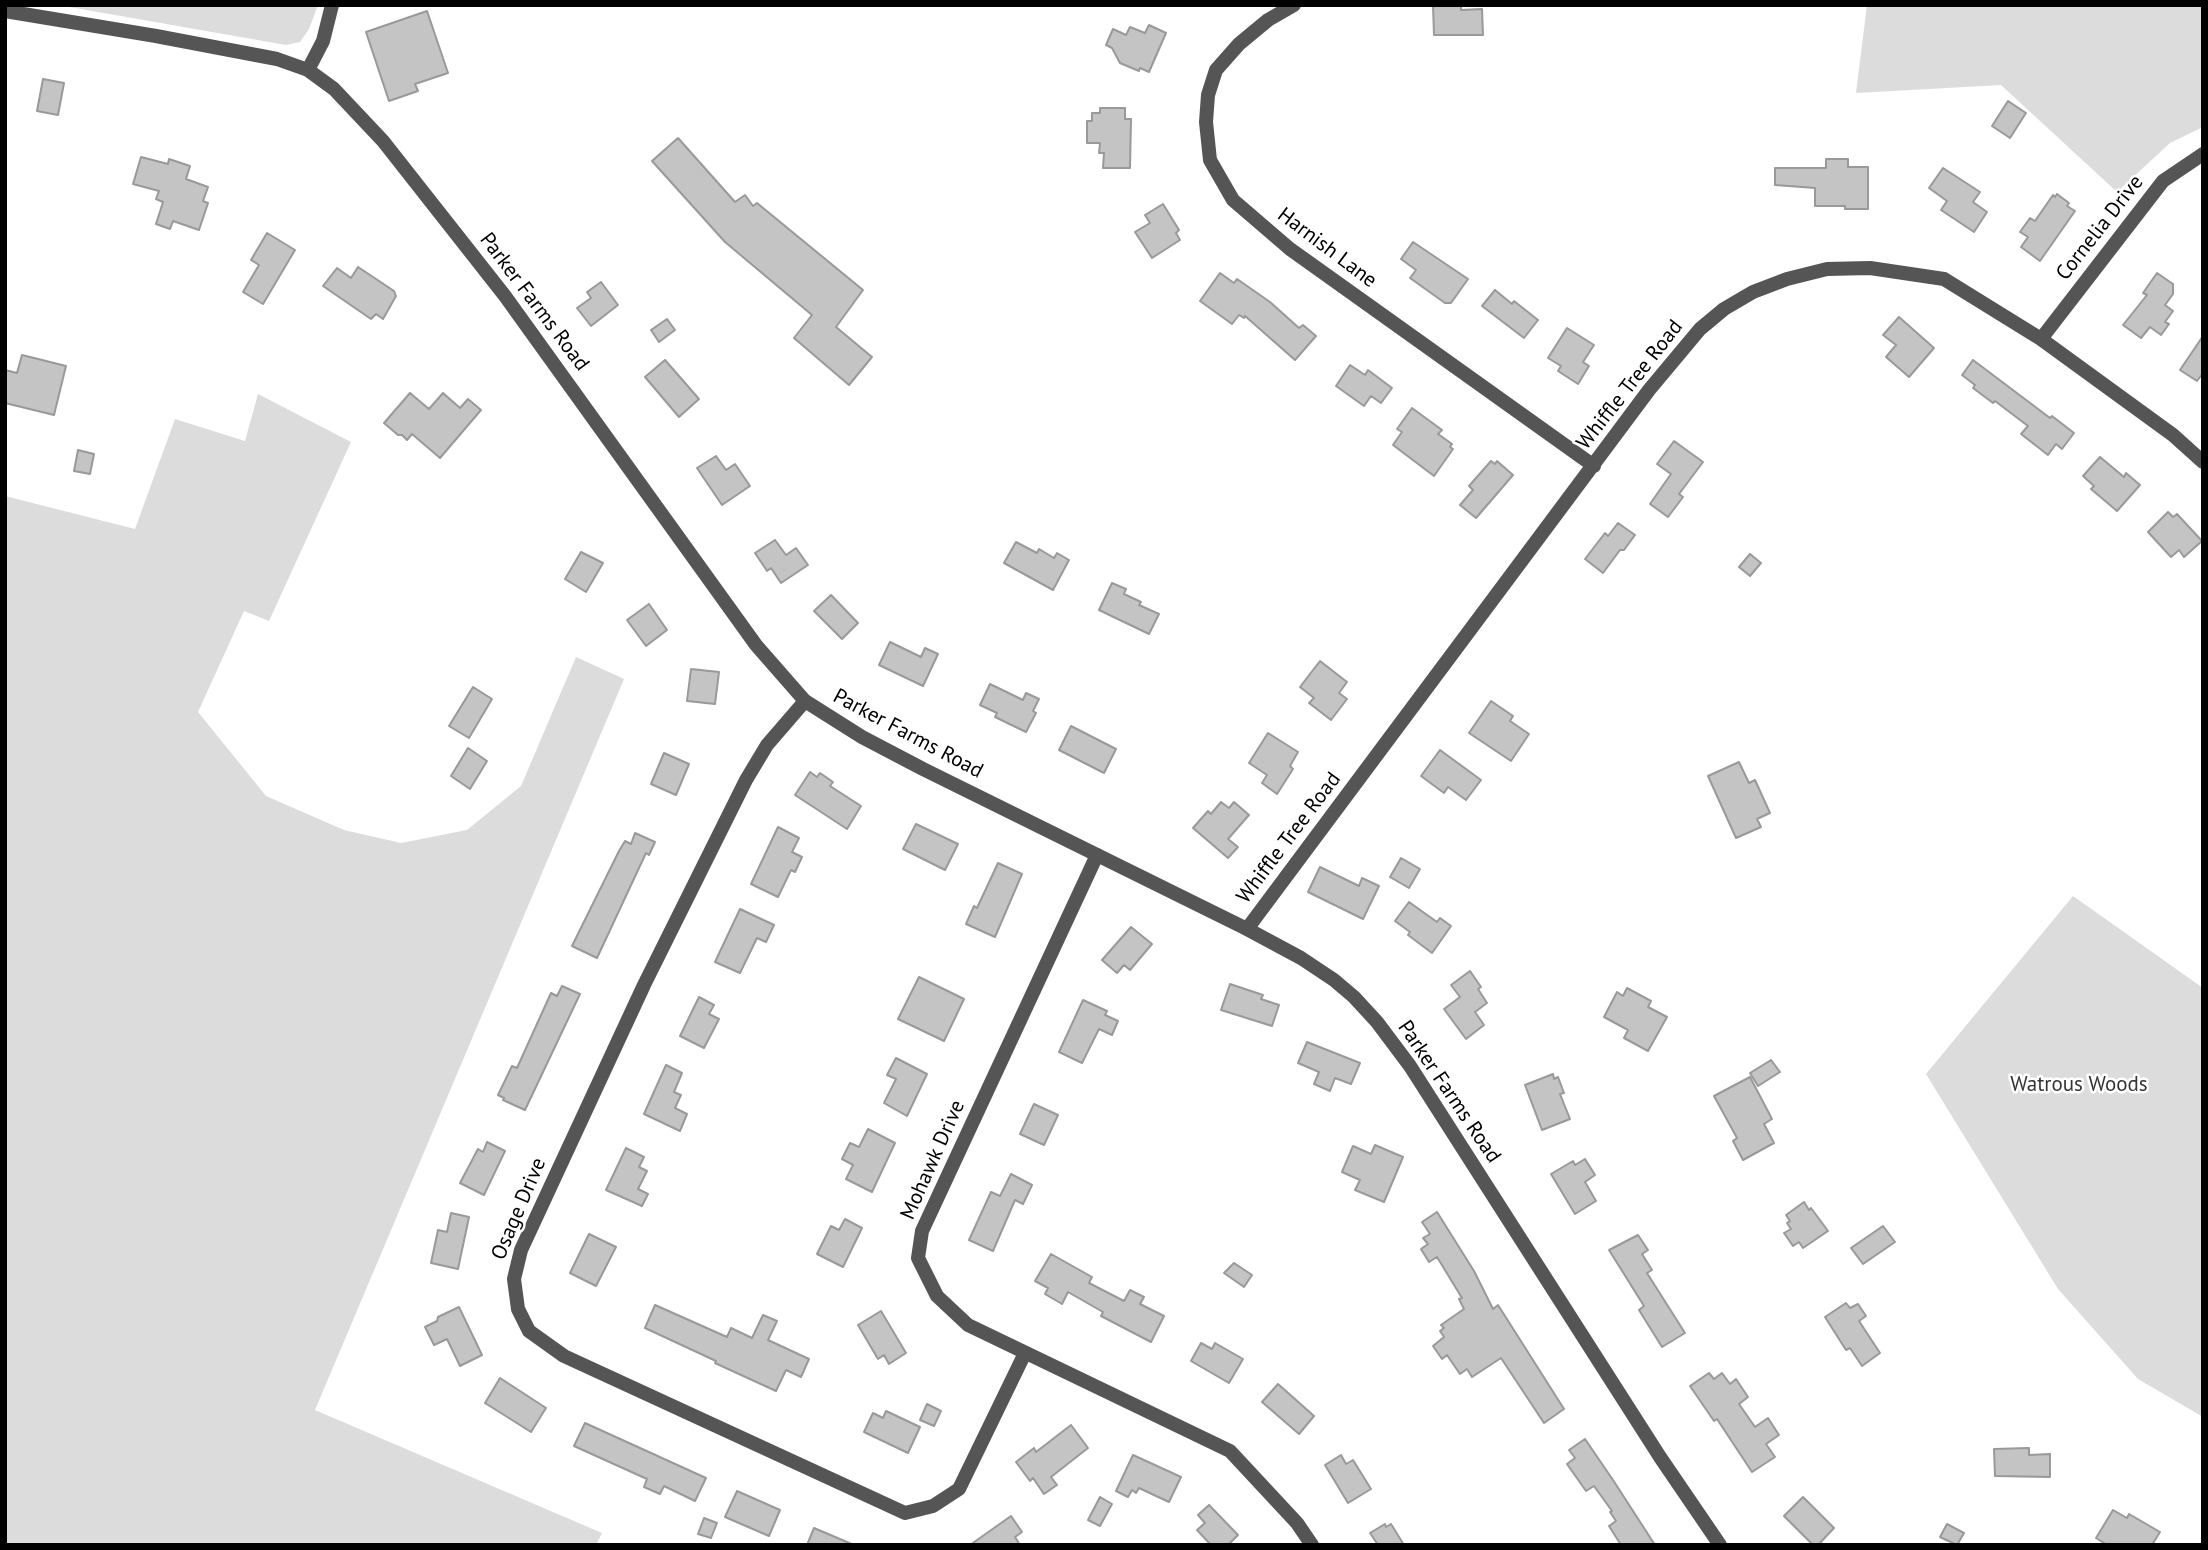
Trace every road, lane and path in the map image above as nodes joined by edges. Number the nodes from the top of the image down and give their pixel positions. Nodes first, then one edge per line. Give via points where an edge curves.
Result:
1 (332, 5) edge
2 (1294, 5) edge
3 (5, 11) edge
4 (308, 70) junction
5 (2203, 154) edge
6 (2041, 339) junction
7 (2203, 462) edge
8 (1594, 466) junction
9 (805, 701) junction
10 (1097, 855) junction
11 (1247, 929) junction
12 (1025, 1353) junction
13 (1312, 1545) edge
14 (1720, 1545) edge

1 - 4 street via 323,41
2 - 8 street, Harnish Lane via 1239,44 1216,70 1208,95 1210,160 1233,200 1290,249
3 - 4 street, Parker Farms Road via 250,54
4 - 9 street, Parker Farms Road via 355,109 435,206 552,359 757,645
5 - 6 street, Cornelia Drive via 2163,181
6 - 7 street, Whiffle Tree Road
6 - 8 street, Whiffle Tree Road via 1944,279 1870,268 1827,269 1787,279 1753,292 1700,329
8 - 11 street, Whiffle Tree Road
9 - 10 street, Parker Farms Road via 862,737
9 - 12 street, Osage Drive via 767,745 746,780 644,985 521,1250 514,1279 518,1309 529,1331 564,1356 905,1513 933,1506 959,1489
10 - 11 street, Parker Farms Road
10 - 12 street, Mohawk Drive via 922,1231 918,1258 937,1296 968,1325
11 - 14 street, Parker Farms Road via 1334,980 1385,1033
12 - 13 street, Mohawk Drive via 1230,1451

